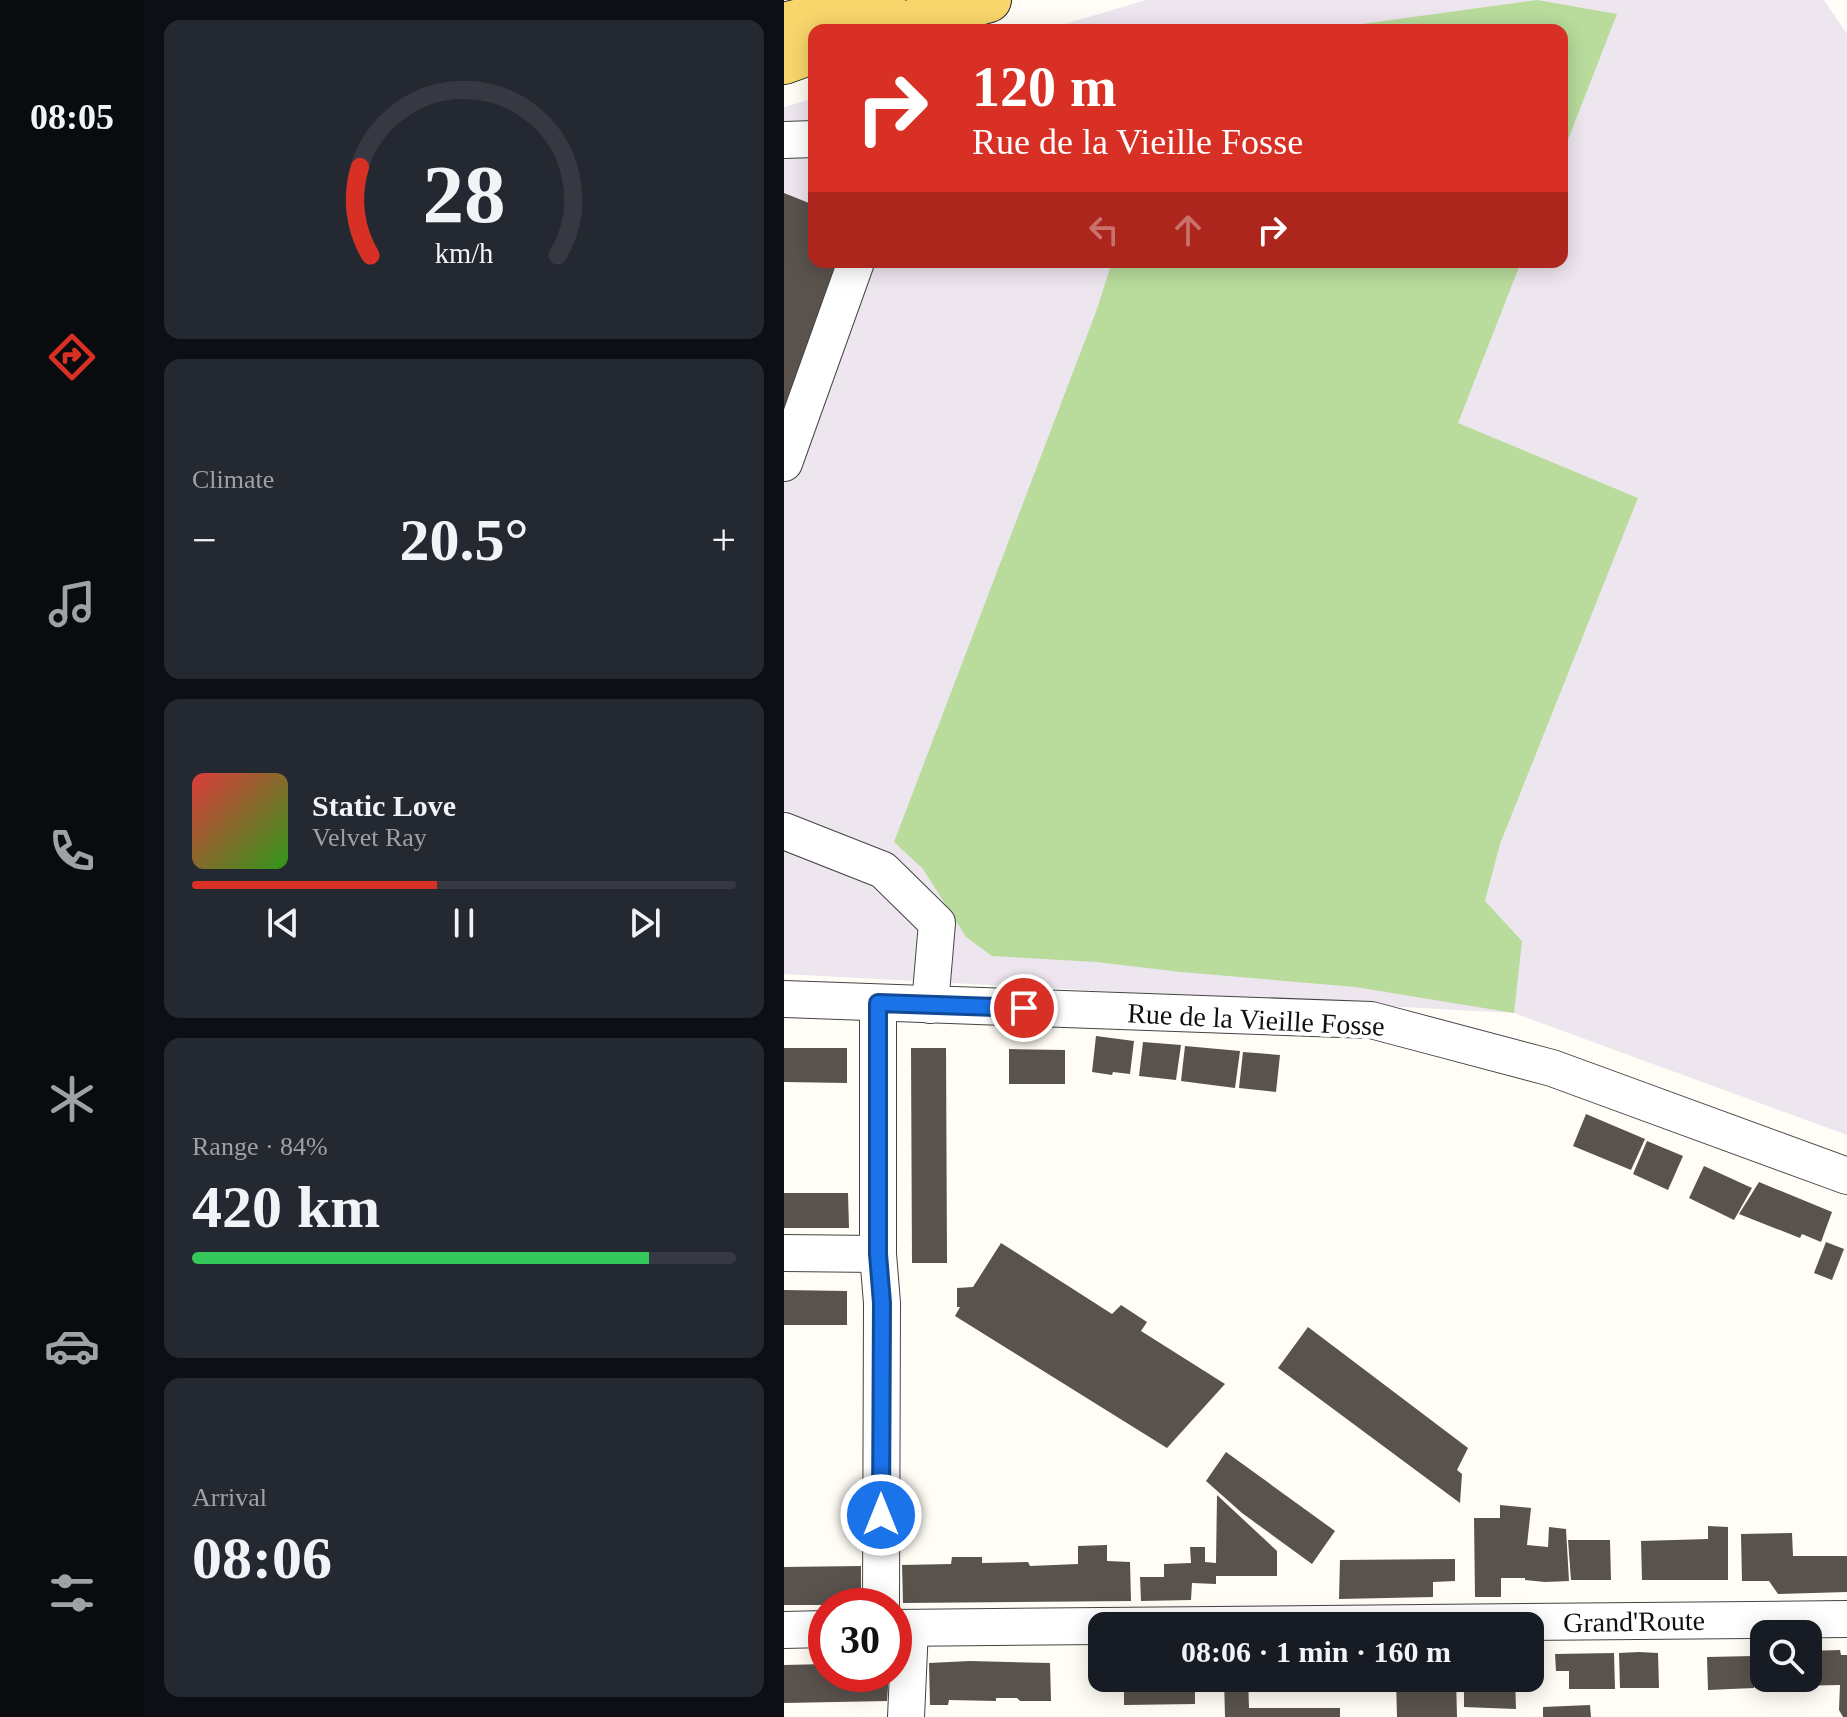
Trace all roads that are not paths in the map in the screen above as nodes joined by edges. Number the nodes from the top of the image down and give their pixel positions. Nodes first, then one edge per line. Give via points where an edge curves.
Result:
1 (883, 0) edge
2 (989, 0) edge
3 (903, 24) edge
4 (784, 25) edge
5 (808, 53) edge
6 (784, 62) edge
7 (808, 139) edge
8 (784, 140) edge
9 (854, 268) edge
10 (784, 463) edge
11 (784, 831) edge
12 (784, 999) edge
13 (878, 1003) junction
14 (930, 1005) junction
15 (1847, 1176) edge
16 (784, 1253) edge
17 (878, 1254) junction
18 (881, 1588) edge
19 (1847, 1619) edge
20 (912, 1628) edge
21 (808, 1629) edge
22 (784, 1630) edge
23 (905, 1692) edge
24 (906, 1717) edge

1 - 4 main road
2 - 3 main road
5 - 6 main road
7 - 8 street
9 - 10 street
11 - 14 street via 883,870 937,923
12 - 13 street, Rue de la Vieille Fosse
13 - 14 street, Rue de la Vieille Fosse
13 - 17 street
14 - 15 street, Rue de la Vieille Fosse via 1371,1020 1552,1068
16 - 17 street
17 - 18 street
19 - 20 street, Grand'Route
21 - 22 street
23 - 24 street

